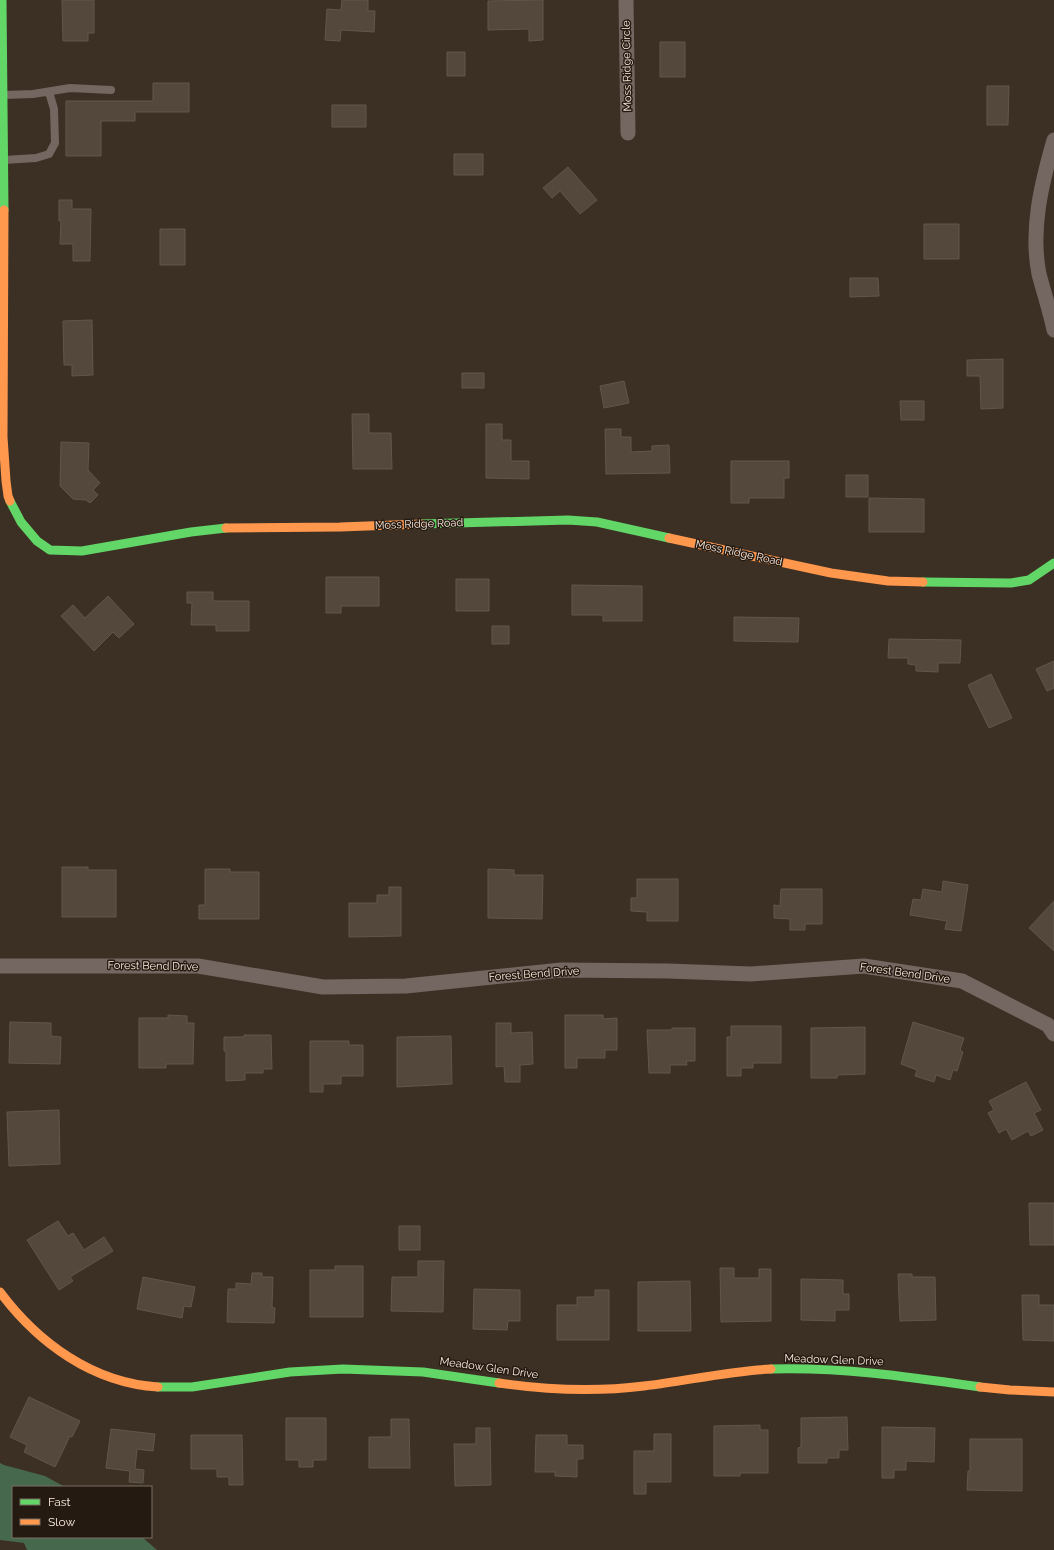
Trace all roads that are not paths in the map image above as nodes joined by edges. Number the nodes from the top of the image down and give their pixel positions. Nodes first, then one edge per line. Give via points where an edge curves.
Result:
1 (2, 0) edge
2 (626, 0) edge
3 (111, 90) dead end
4 (49, 92) junction
5 (3, 96) junction
6 (628, 133) dead end
7 (1054, 140) edge
8 (4, 160) junction
9 (1, 290) edge
10 (1054, 330) edge
11 (1054, 563) edge
12 (0, 966) edge
13 (1054, 1034) edge
14 (0, 1292) edge
15 (1054, 1392) edge

1 - 5 street, Moss Ridge Road
2 - 6 street, Moss Ridge Circle
3 - 4 lane via 70,88
4 - 5 lane
4 - 8 lane via 54,110 54,143 49,154 36,158
5 - 8 street, Moss Ridge Road
7 - 10 street via 1037,213 1039,272
8 - 9 street, Moss Ridge Road
9 - 11 street, Moss Ridge Road via 3,437 8,496 21,522 37,541 50,550 82,551 234,527 340,527 568,520 596,522 831,573 888,581 1011,583 1029,580
12 - 13 street, Forest Bend Drive via 198,966 323,987 406,986 561,970 751,974 864,966 962,981 1048,1025
14 - 15 street, Meadow Glen Drive via 38,1336 71,1359 134,1384 170,1388 205,1387 291,1372 359,1369 441,1373 516,1385 604,1389 644,1387 724,1374 804,1368 887,1374 1009,1390

